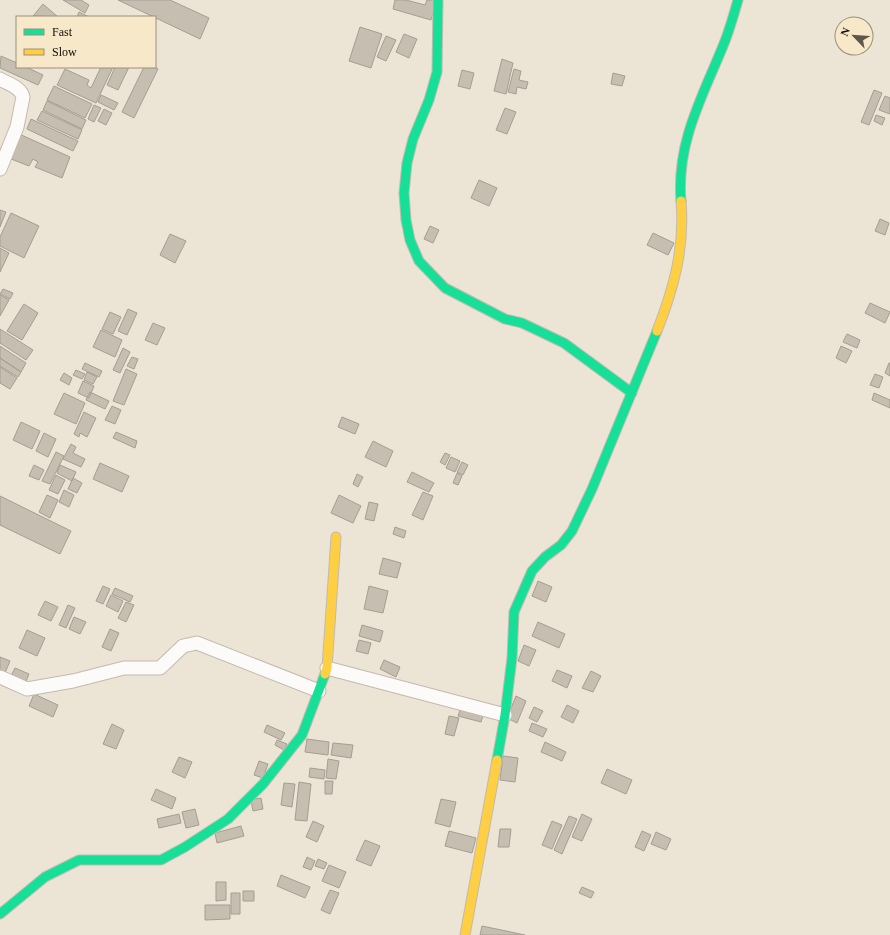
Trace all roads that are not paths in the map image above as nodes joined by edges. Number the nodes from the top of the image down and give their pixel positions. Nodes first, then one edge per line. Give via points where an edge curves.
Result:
1 (438, 0) edge
2 (738, 0) edge
3 (0, 79) edge
4 (0, 169) edge
5 (632, 393) junction
6 (336, 537) dead end
7 (327, 668) junction
8 (0, 677) edge
9 (319, 691) junction
10 (505, 715) junction
11 (0, 914) edge
12 (465, 935) edge

1 - 5 street via 437,72 413,139 404,193 410,240 419,261 445,288 505,319 522,323 564,343
2 - 5 street via 726,39 689,128 681,165 682,211 675,281
3 - 4 street via 17,88 23,96 17,127
5 - 10 street via 572,531 562,545 545,557 532,571 519,599 512,622 512,658
6 - 7 street
7 - 9 street
7 - 10 street
8 - 9 street via 27,689 124,668 160,668 183,646 197,642
9 - 11 street via 302,736 264,784 228,819 161,860 79,860 45,877
10 - 12 street

